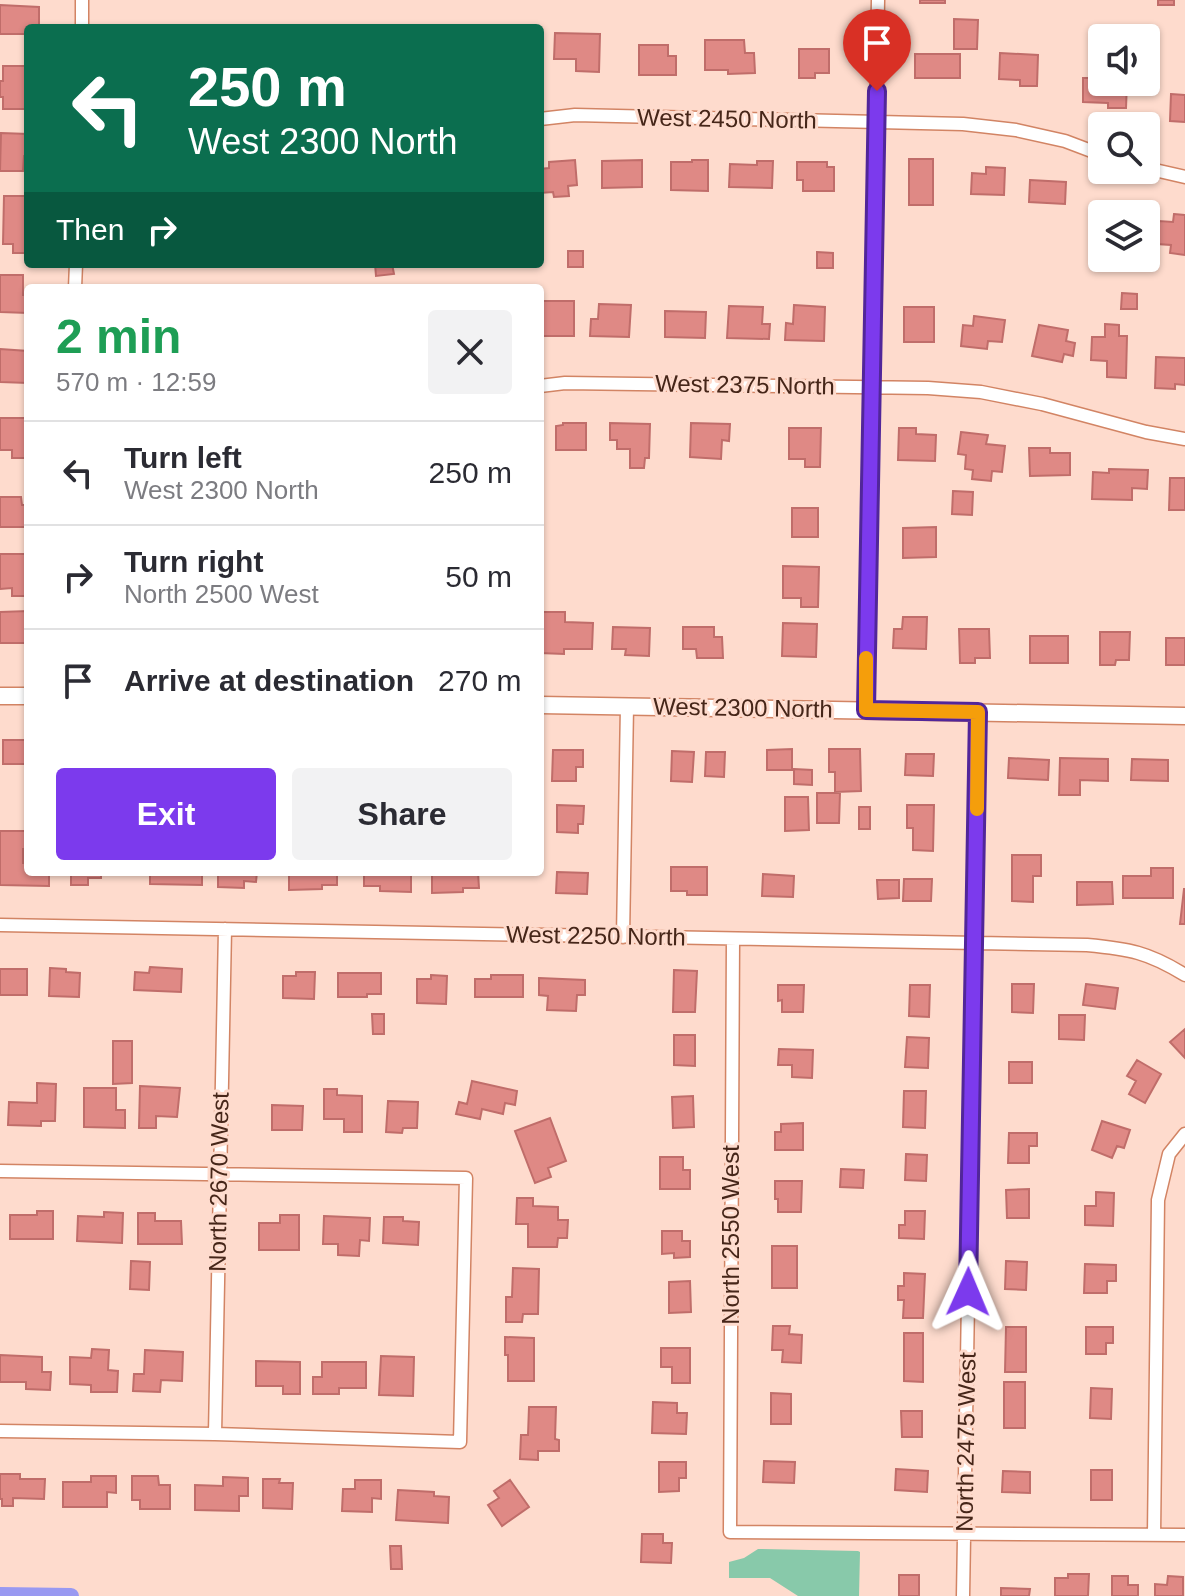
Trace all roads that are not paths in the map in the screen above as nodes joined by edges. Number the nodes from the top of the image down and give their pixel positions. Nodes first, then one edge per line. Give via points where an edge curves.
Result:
1 (82, 0) edge
2 (878, 0) edge
3 (82, 24) edge
4 (544, 119) edge
5 (876, 122) junction
6 (1088, 150) edge
7 (1160, 171) edge
8 (1185, 177) edge
9 (544, 386) edge
10 (871, 387) junction
11 (1185, 439) edge
12 (0, 696) edge
13 (24, 696) edge
14 (544, 705) edge
15 (627, 706) junction
16 (866, 710) junction
17 (978, 712) junction
18 (1185, 716) edge
19 (0, 925) edge
20 (225, 929) junction
21 (623, 937) junction
22 (733, 939) junction
23 (974, 943) junction
24 (1185, 975) edge
25 (1185, 1134) edge
26 (0, 1171) edge
27 (219, 1174) junction
28 (0, 1431) edge
29 (215, 1434) junction
30 (964, 1533) junction
31 (1154, 1535) junction
32 (1185, 1535) edge
33 (963, 1596) edge

1 - 3 street
2 - 5 street
4 - 5 street, West 2450 North
5 - 6 street, West 2450 North via 1016,130
5 - 10 street
7 - 8 street
9 - 10 street, West 2375 North
10 - 11 street, West 2375 North via 981,392
10 - 16 street
12 - 13 street
14 - 15 street, West 2300 North
15 - 16 street, West 2300 North
15 - 21 street
16 - 17 street, West 2300 North
17 - 18 street, West 2300 North
17 - 23 street, North 2475 West
19 - 20 street, West 2250 North
20 - 21 street, West 2250 North
20 - 27 street, North 2670 West
21 - 22 street, West 2250 North
22 - 23 street, West 2250 North
22 - 30 street, North 2550 West via 730,1532
23 - 24 street, West 2250 North via 1130,949
23 - 30 street, North 2475 West
25 - 31 street via 1169,1154 1158,1200
26 - 27 street
27 - 29 street, North 2670 West
27 - 29 street via 466,1178 460,1442
28 - 29 street
30 - 31 street
30 - 33 street, North 2475 West
31 - 32 street

